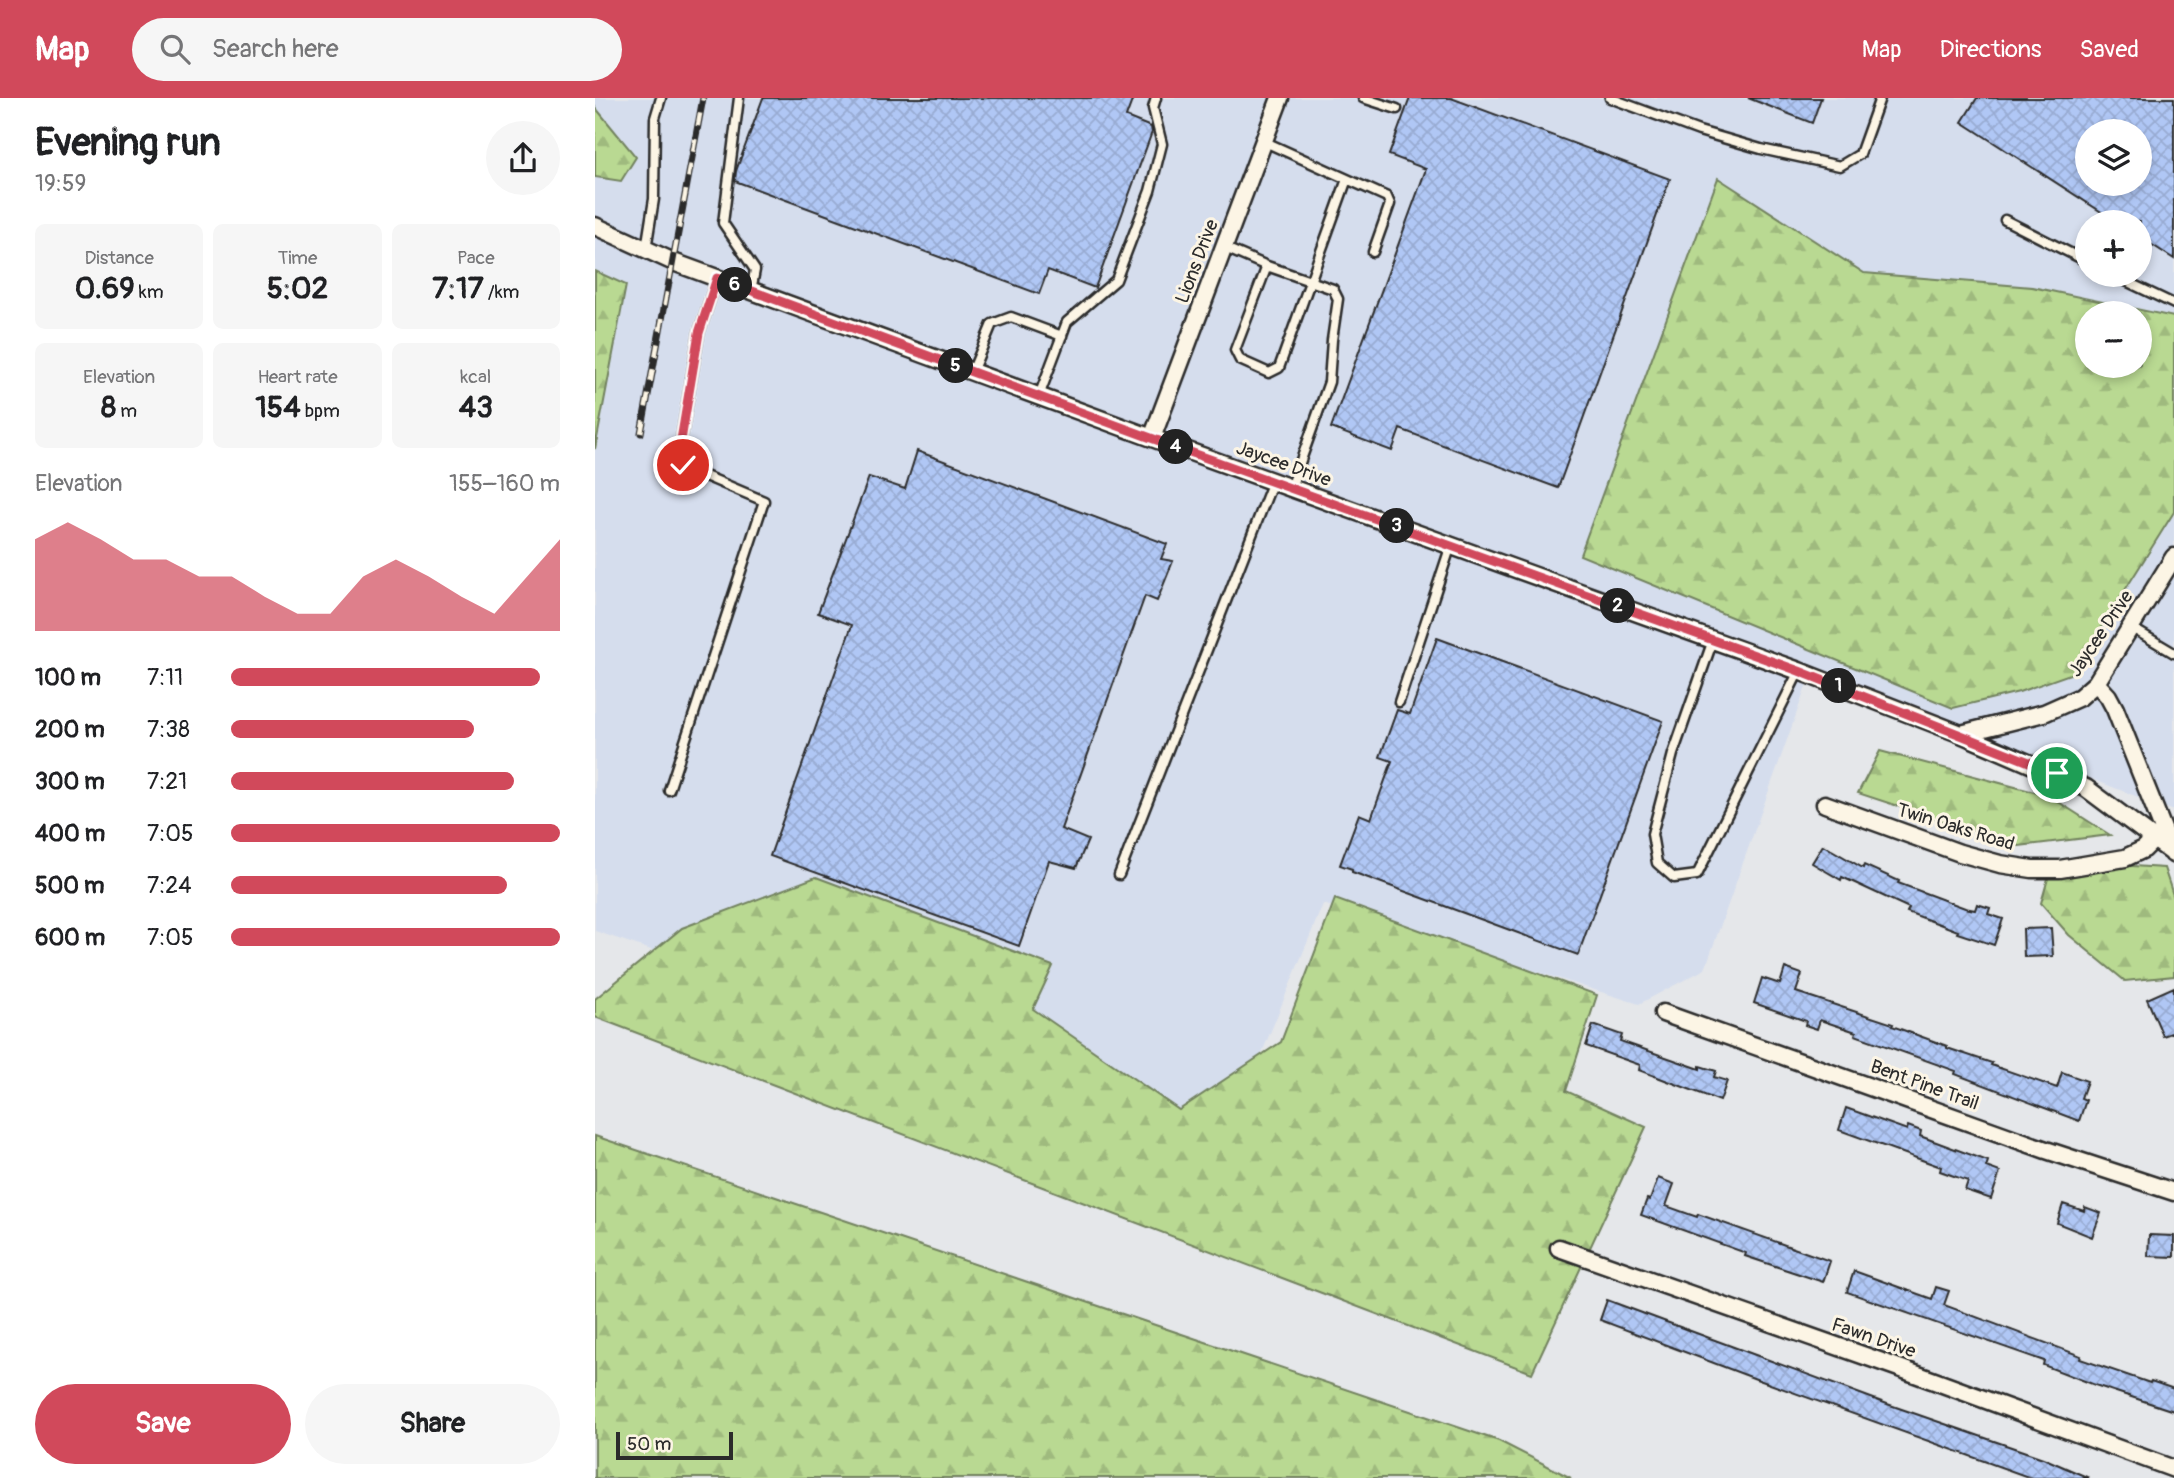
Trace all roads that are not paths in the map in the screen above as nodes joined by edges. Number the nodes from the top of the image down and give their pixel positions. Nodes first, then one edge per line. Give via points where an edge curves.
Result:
1 (661, 98) edge
2 (739, 98) edge
3 (1157, 98) edge
4 (1280, 98) edge
5 (1363, 98) edge
6 (1610, 98) edge
7 (1880, 98) edge
8 (1397, 109) dead end
9 (1263, 141) junction
10 (1347, 179) junction
11 (2005, 219) dead end
12 (595, 226) edge
13 (1223, 247) junction
14 (646, 249) junction
15 (1373, 252) dead end
16 (2075, 255) edge
17 (1267, 266) junction
18 (717, 278) junction
19 (1310, 281) junction
20 (2138, 287) edge
21 (751, 291) junction
22 (2174, 304) edge
23 (1062, 336) junction
24 (972, 372) junction
25 (1039, 397) junction
26 (1151, 438) junction
27 (1273, 481) junction
28 (1291, 488) junction
29 (1451, 545) junction
30 (2174, 557) edge
31 (2132, 628) junction
32 (1713, 640) junction
33 (2174, 653) edge
34 (1799, 671) junction
35 (2097, 683) junction
36 (1399, 702) dead end
37 (1961, 734) junction
38 (669, 790) dead end
39 (1825, 804) dead end
40 (2154, 839) junction
41 (2173, 855) edge
42 (1118, 875) dead end
43 (1663, 1013) dead end
44 (2174, 1192) edge
45 (1559, 1248) dead end
46 (2174, 1469) edge

1 - 14 lane via 655,118 654,198
2 - 21 lane via 723,223 755,270
3 - 23 lane via 1153,108 1162,144 1150,191 1116,280 1067,322
4 - 9 street, Lions Drive
5 - 8 lane
6 - 7 lane via 1749,146 1840,166 1860,154
9 - 10 lane
9 - 13 street, Lions Drive
10 - 15 lane via 1387,197 1390,204
10 - 19 lane
11 - 16 lane
12 - 14 street, Jaycee Drive
13 - 17 lane
13 - 26 street, Lions Drive
14 - 18 street, Jaycee Drive
17 - 19 lane
17 - 19 lane via 1235,350 1240,360 1269,373 1279,368
18 - 21 street, Jaycee Drive
18 - 38 lane via 699,333 679,452 683,465 691,470 764,500
19 - 28 lane via 1333,289 1338,299 1329,382
20 - 22 lane
21 - 24 street, Jaycee Drive
23 - 24 lane via 1011,317 992,324
23 - 25 lane
24 - 25 street, Jaycee Drive
25 - 26 street, Jaycee Drive
26 - 27 street, Jaycee Drive
27 - 28 street, Jaycee Drive
27 - 42 lane
28 - 29 street, Jaycee Drive
29 - 32 street, Jaycee Drive
29 - 36 lane
30 - 31 street, Jaycee Drive
31 - 33 lane
31 - 35 street, Jaycee Drive
32 - 34 street, Jaycee Drive
32 - 34 lane via 1673,754 1652,834 1657,863 1674,878 1697,875
34 - 37 street, Jaycee Drive
35 - 37 street, Jaycee Drive via 2080,697 2044,713
35 - 41 street via 2115,709
37 - 40 street, Jaycee Drive via 2085,788
39 - 40 street, Twin Oaks Road via 1960,853 2032,870 2125,858
40 - 41 street, Jaycee Drive
43 - 44 street, Bent Pine Trail
45 - 46 street, Fawn Drive

